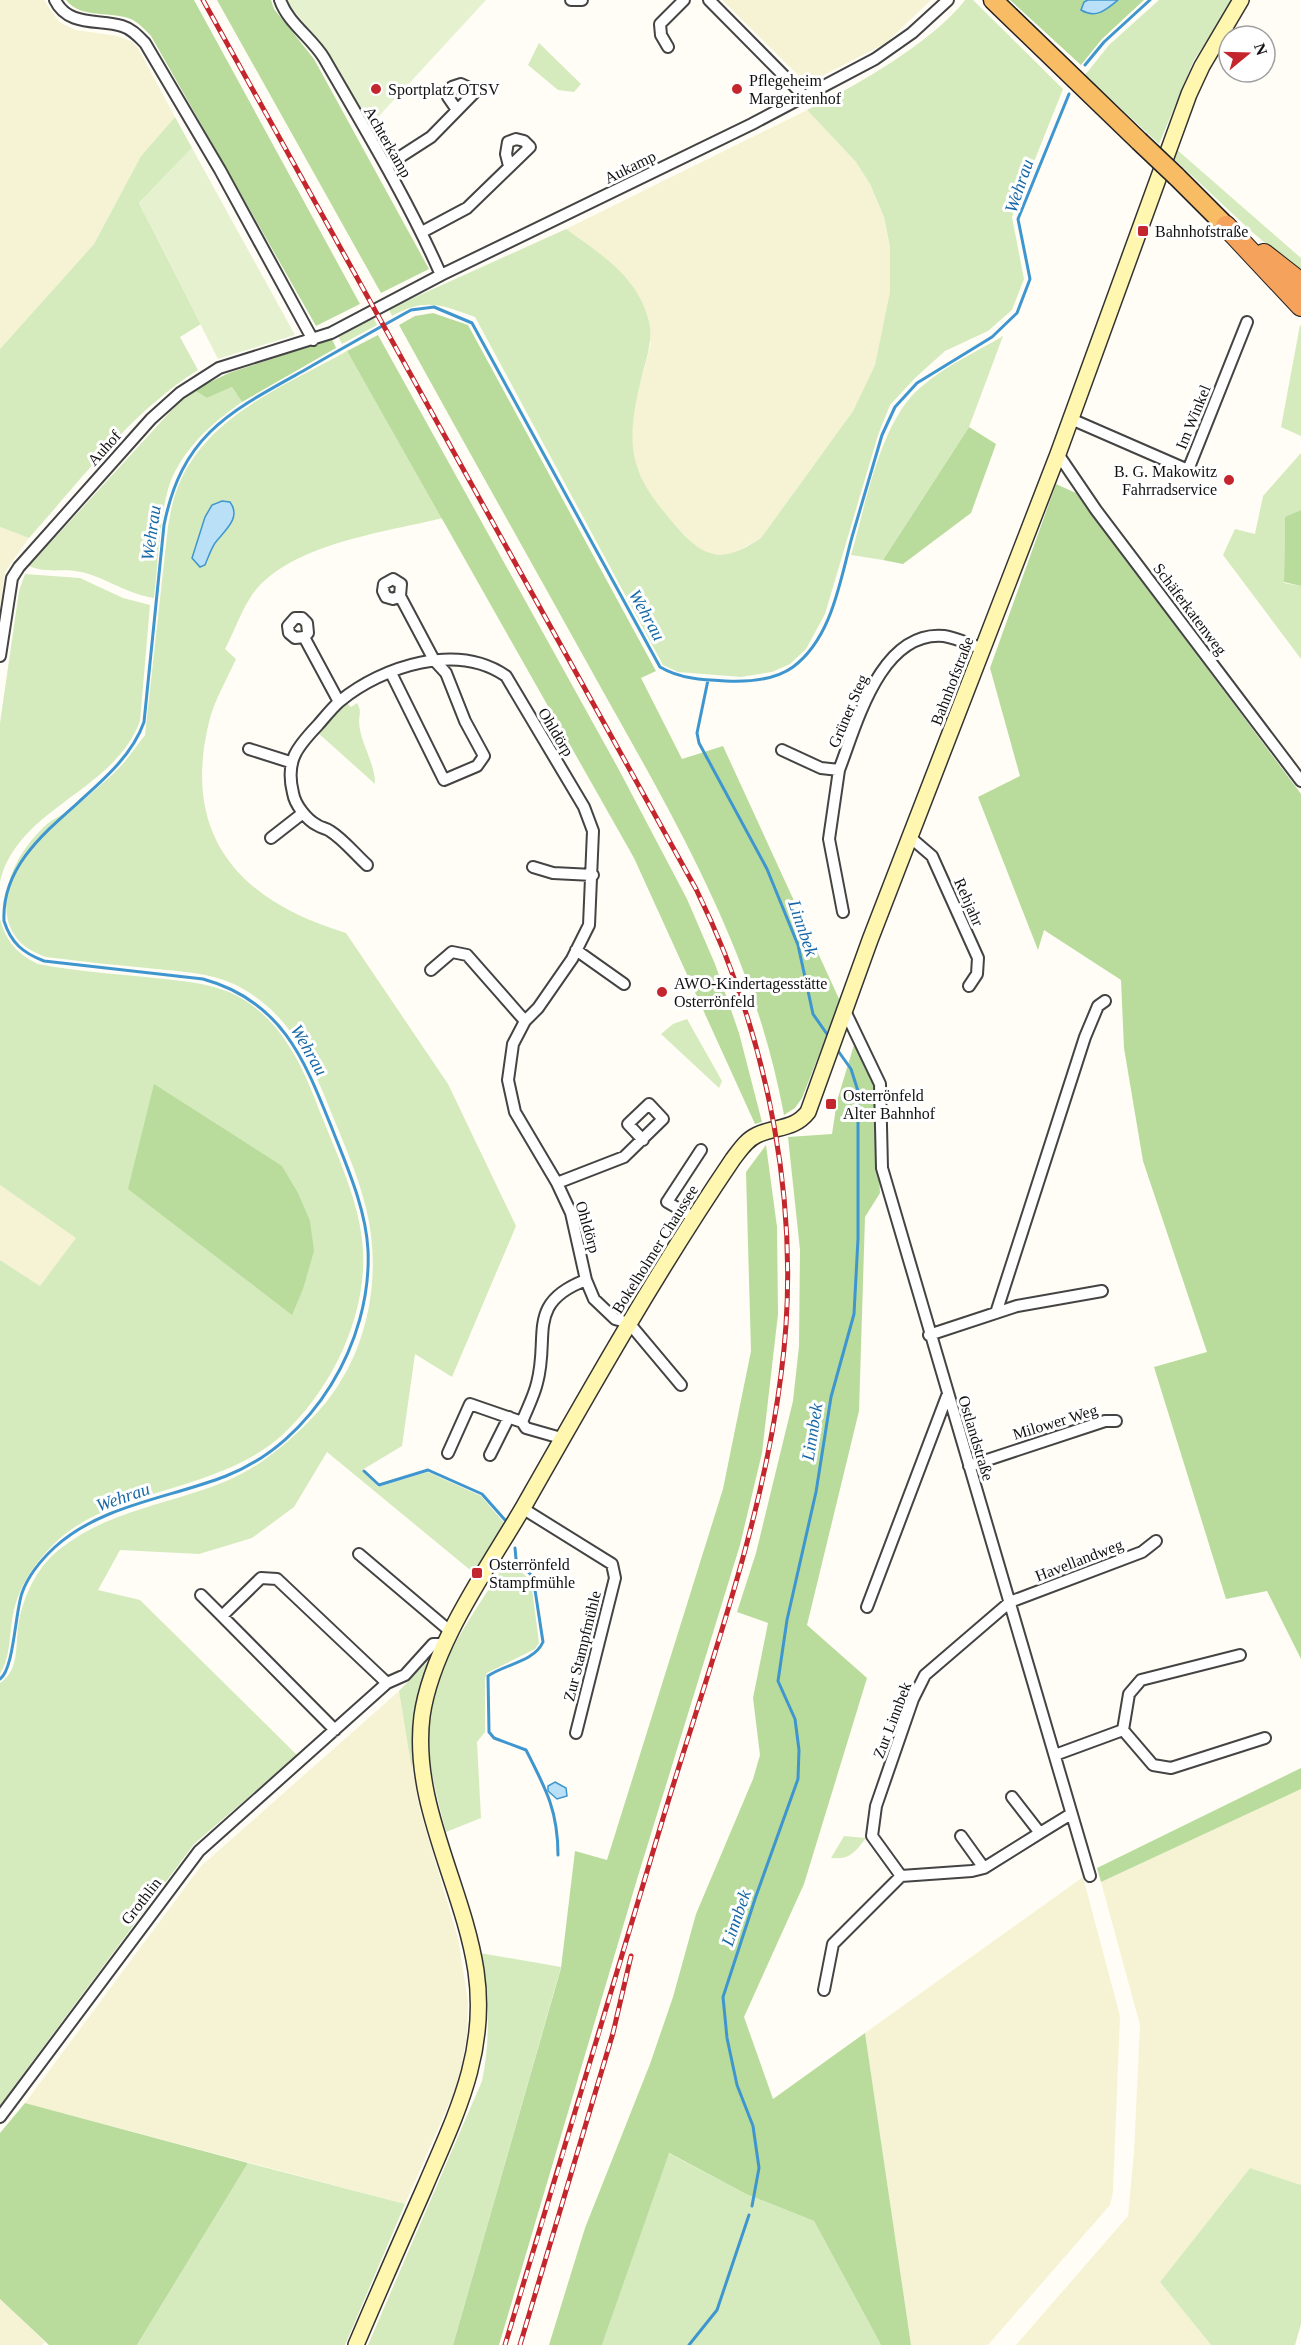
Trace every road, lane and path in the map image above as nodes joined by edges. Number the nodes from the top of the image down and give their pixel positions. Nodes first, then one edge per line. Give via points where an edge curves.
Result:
1 (55, 0) edge
2 (280, 0) edge
3 (571, 0) edge
4 (582, 0) edge
5 (684, 0) edge
6 (709, 0) edge
7 (948, 0) edge
8 (993, 0) edge
9 (1241, 0) edge
10 (668, 47) dead end
11 (805, 97) junction
12 (457, 110) dead end
13 (386, 166) junction
14 (510, 166) dead end
15 (1226, 226) junction
16 (422, 232) junction
17 (441, 275) junction
18 (1301, 283) edge
19 (1301, 306) edge
20 (1247, 322) dead end
21 (313, 340) junction
22 (1071, 419) junction
23 (1058, 454) junction
24 (400, 596) dead end
25 (304, 637) dead end
26 (984, 649) junction
27 (0, 656) edge
28 (434, 660) junction
29 (391, 673) junction
30 (339, 702) junction
31 (249, 749) dead end
32 (782, 750) dead end
33 (290, 762) junction
34 (839, 770) junction
35 (1301, 781) edge
36 (303, 813) junction
37 (271, 838) dead end
38 (911, 838) junction
39 (367, 865) dead end
40 (533, 867) dead end
41 (593, 875) junction
42 (843, 912) dead end
43 (576, 950) junction
44 (431, 970) dead end
45 (624, 984) dead end
46 (969, 986) dead end
47 (1101, 1003) dead end
48 (845, 1011) junction
49 (525, 1021) junction
50 (808, 1112) joint
51 (643, 1140) dead end
52 (701, 1150) dead end
53 (557, 1182) junction
54 (694, 1218) junction
55 (586, 1280) junction
56 (1102, 1291) dead end
57 (996, 1313) junction
58 (629, 1323) junction
59 (929, 1335) junction
60 (681, 1386) dead end
61 (947, 1396) junction
62 (509, 1417) junction
63 (1116, 1421) dead end
64 (522, 1422) junction
65 (561, 1438) junction
66 (448, 1453) dead end
67 (490, 1455) dead end
68 (969, 1466) junction
69 (522, 1508) junction
70 (1156, 1541) dead end
71 (359, 1554) dead end
72 (201, 1595) dead end
73 (1010, 1602) junction
74 (867, 1607) dead end
75 (222, 1616) junction
76 (450, 1633) junction
77 (1240, 1656) dead end
78 (387, 1683) junction
79 (335, 1730) junction
80 (1123, 1730) junction
81 (576, 1733) dead end
82 (1265, 1738) dead end
83 (1055, 1755) junction
84 (1012, 1797) dead end
85 (1071, 1814) junction
86 (1040, 1833) junction
87 (961, 1836) dead end
88 (984, 1868) junction
89 (901, 1876) junction
90 (1090, 1876) dead end
91 (824, 1990) dead end
92 (0, 2117) edge
93 (356, 2345) edge

1 - 21 street via 67,14 82,21 122,26 145,43
2 - 13 street, Achterkamp via 322,55
3 - 4 street
5 - 10 street via 660,24
6 - 11 street
7 - 11 street, Aukamp via 912,33 875,59
8 - 15 highway, bridge
9 - 22 main road, Bahnhofstraße via 1189,94
11 - 17 street, Aukamp
12 - 13 street via 418,148
13 - 16 street, Achterkamp
14 - 16 street via 467,208
15 - 18 highway
15 - 19 highway
16 - 17 street, Achterkamp
17 - 21 street, Aukamp
20 - 22 street, Im Winkel via 1188,470
21 - 27 street, Auhof via 219,368 180,393 151,419 19,567 12,578
22 - 23 main road, Bahnhofstraße
23 - 26 main road, Bahnhofstraße
23 - 35 street, Schäferkatenweg
24 - 28 street
25 - 30 street
26 - 34 street, Grüner Steg via 944,636 912,643 899,652 888,662 868,695
26 - 38 main road, Bahnhofstraße
28 - 29 street, Ohldörp
28 - 29 street via 446,673 465,722 484,756 477,766 444,780
28 - 41 street, Ohldörp via 474,662 506,676 584,807 593,831
29 - 30 street, Ohldörp
30 - 33 street, Ohldörp via 300,744
31 - 33 street
32 - 34 street, Grüner Steg via 820,768
33 - 36 street via 293,794
34 - 42 street, Grüner Steg via 829,839
36 - 37 street
36 - 39 street via 329,830
38 - 46 street, Rehjahr via 932,856 978,958 977,974
38 - 48 main road, Bahnhofstraße
40 - 41 street via 553,873
41 - 43 street, Ohldörp via 589,925
43 - 45 street
43 - 49 street, Ohldörp
44 - 49 street via 452,952 467,955
47 - 57 street via 1085,1036
48 - 50 main road, Bahnhofstraße
48 - 59 street, Ostlandstraße via 880,1084 882,1168
49 - 53 street, Ohldörp via 513,1044 508,1080 522,1128
50 - 54 main road, Bokelholmer Chaussee via 791,1126 746,1142
51 - 53 street via 624,1157
52 - 54 street via 667,1202
53 - 55 street, Ohldörp via 571,1213
54 - 58 main road, Bokelholmer Chaussee
55 - 58 street, Ohldörp via 594,1299 615,1319
55 - 64 street, Ohldörp via 558,1293 547,1311 537,1384
56 - 57 street
57 - 59 street
58 - 60 street
58 - 65 main road, Bokelholmer Chaussee
59 - 61 street, Ostlandstraße
61 - 68 street, Ostlandstraße
61 - 74 street
62 - 64 street
62 - 66 street via 470,1404
62 - 67 street
63 - 68 street, Milower Weg via 1105,1421
64 - 65 street via 526,1428
65 - 69 main road, Bokelholmer Chaussee
68 - 73 street, Ostlandstraße
69 - 76 main road, Bokelholmer Chaussee
69 - 81 street, Zur Stampfmühle via 612,1564 615,1578
70 - 73 street, Havellandweg via 1142,1552
71 - 76 street
72 - 75 street
73 - 83 street, Ostlandstraße
73 - 89 street, Zur Linnbek via 925,1675 913,1699 876,1806 872,1836
75 - 78 street via 261,1578 276,1579
75 - 79 street
76 - 78 street, Grothlin via 433,1644 405,1675
76 - 93 main road, Bokelholmer Chaussee via 425,1701 421,1757 428,1798 472,1951 478,1995 477,2046 464,2094
77 - 80 street via 1141,1680 1129,1694
78 - 79 street, Grothlin
79 - 92 street, Grothlin via 199,1851
80 - 82 street via 1153,1765 1170,1768
80 - 83 street
83 - 85 street, Ostlandstraße
84 - 86 street
85 - 86 street
85 - 90 street, Ostlandstraße
86 - 88 street
87 - 88 street
88 - 89 street
89 - 91 street via 833,1944

